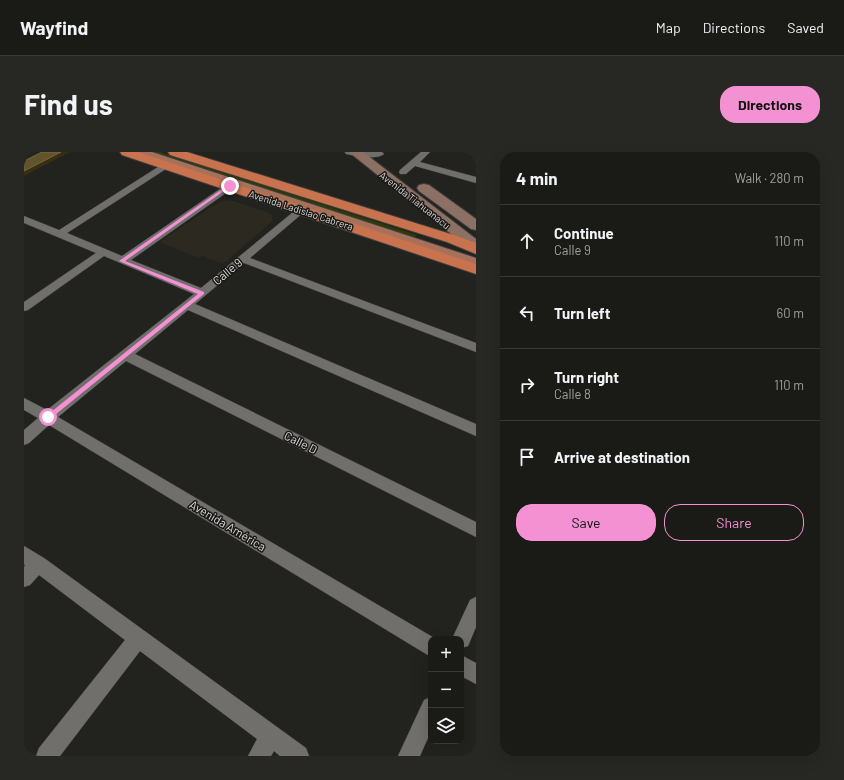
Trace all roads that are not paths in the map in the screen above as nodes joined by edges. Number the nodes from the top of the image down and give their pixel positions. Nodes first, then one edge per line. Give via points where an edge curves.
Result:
1 (126, 152) edge
2 (139, 152) edge
3 (174, 152) edge
4 (426, 152) edge
5 (354, 153) edge
6 (379, 153) edge
7 (165, 159) edge
8 (414, 163) junction
9 (403, 172) junction
10 (476, 180) edge
11 (230, 186) junction
12 (300, 210) junction
13 (24, 219) edge
14 (476, 226) edge
15 (59, 234) junction
16 (476, 248) edge
17 (102, 253) junction
18 (242, 259) junction
19 (122, 261) junction
20 (476, 263) edge
21 (476, 269) edge
22 (202, 293) junction
23 (187, 305) junction
24 (24, 307) edge
25 (476, 348) edge
26 (126, 354) junction
27 (24, 403) edge
28 (48, 417) junction
29 (476, 430) edge
30 (24, 439) edge
31 (476, 530) edge
32 (31, 559) edge
33 (24, 579) edge
34 (476, 606) edge
35 (463, 636) edge
36 (138, 638) junction
37 (428, 645) edge
38 (464, 667) edge
39 (476, 674) edge
40 (431, 708) edge
41 (271, 736) junction
42 (47, 756) edge
43 (259, 756) edge
44 (298, 756) edge
45 (409, 756) edge

1 - 7 highway, Avenida Ladislao Cabrera
2 - 20 main road, Avenida Ladislao Cabrera
3 - 16 highway, Avenida Ladislao Cabrera
4 - 8 street
5 - 6 street
5 - 16 main road, Avenida Tiahuanacu
6 - 9 main road, Avenida Tiahuanacu
7 - 11 highway, Avenida Ladislao Cabrera
7 - 15 street
7 - 16 main road, Avenida Ladislao Cabrera via 450,244
8 - 9 street
8 - 10 street
9 - 14 main road, Avenida Tiahuanacu
11 - 12 highway, Avenida Ladislao Cabrera
11 - 19 street
12 - 18 street, Calle 9
12 - 21 highway, Avenida Ladislao Cabrera
13 - 15 street
15 - 17 street
17 - 19 street
17 - 24 street
18 - 22 street, Calle 9
18 - 25 street
19 - 22 street
22 - 23 street, Calle 9
23 - 26 street, Calle 9
23 - 29 street
26 - 28 street, Calle 9
26 - 31 street, Calle D
27 - 28 street, Avenida América
28 - 30 street, Calle 9
28 - 37 street, Avenida América
32 - 33 street
32 - 36 street
34 - 35 street
36 - 41 street
36 - 42 street
38 - 39 street
40 - 45 street
41 - 43 street
41 - 44 street

